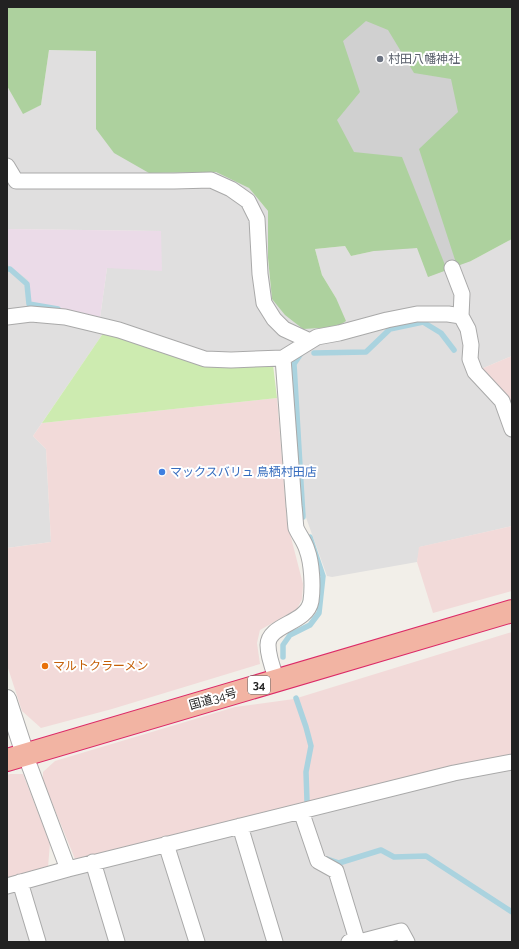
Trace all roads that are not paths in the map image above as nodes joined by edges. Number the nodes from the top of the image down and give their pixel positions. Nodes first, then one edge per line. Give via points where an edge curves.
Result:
1 (7, 166) edge
2 (452, 268) dead end
3 (461, 316) junction
4 (7, 317) edge
5 (310, 341) junction
6 (283, 358) junction
7 (512, 429) edge
8 (512, 611) edge
9 (278, 680) junction
10 (7, 699) edge
11 (16, 757) edge
12 (512, 762) edge
13 (301, 811) junction
14 (240, 826) junction
15 (166, 844) junction
16 (93, 862) junction
17 (68, 868) junction
18 (14, 884) edge
19 (353, 941) edge
20 (38, 942) edge
21 (117, 942) edge
22 (197, 942) edge
23 (275, 942) edge
24 (407, 942) edge

1 - 5 street via 16,181 211,180 231,189 248,201 256,219 264,303 284,329
2 - 3 street via 462,294
3 - 5 street via 417,314 317,337
3 - 7 street via 468,329 470,359 475,372 502,401
4 - 6 street via 31,314 65,317 119,330 205,359
5 - 6 street
6 - 9 street via 296,528 307,550 311,570 311,603 304,614 270,636 270,658
8 - 9 highway, 国道34号 / 34
9 - 11 highway, 国道34号 / 34
10 - 11 street
11 - 17 street
12 - 13 street via 454,773
13 - 14 street
13 - 19 street via 318,861 336,871
14 - 15 street
14 - 23 street
15 - 16 street
15 - 22 street
16 - 17 street
16 - 21 street
17 - 18 street
18 - 20 street
19 - 24 street via 401,932

